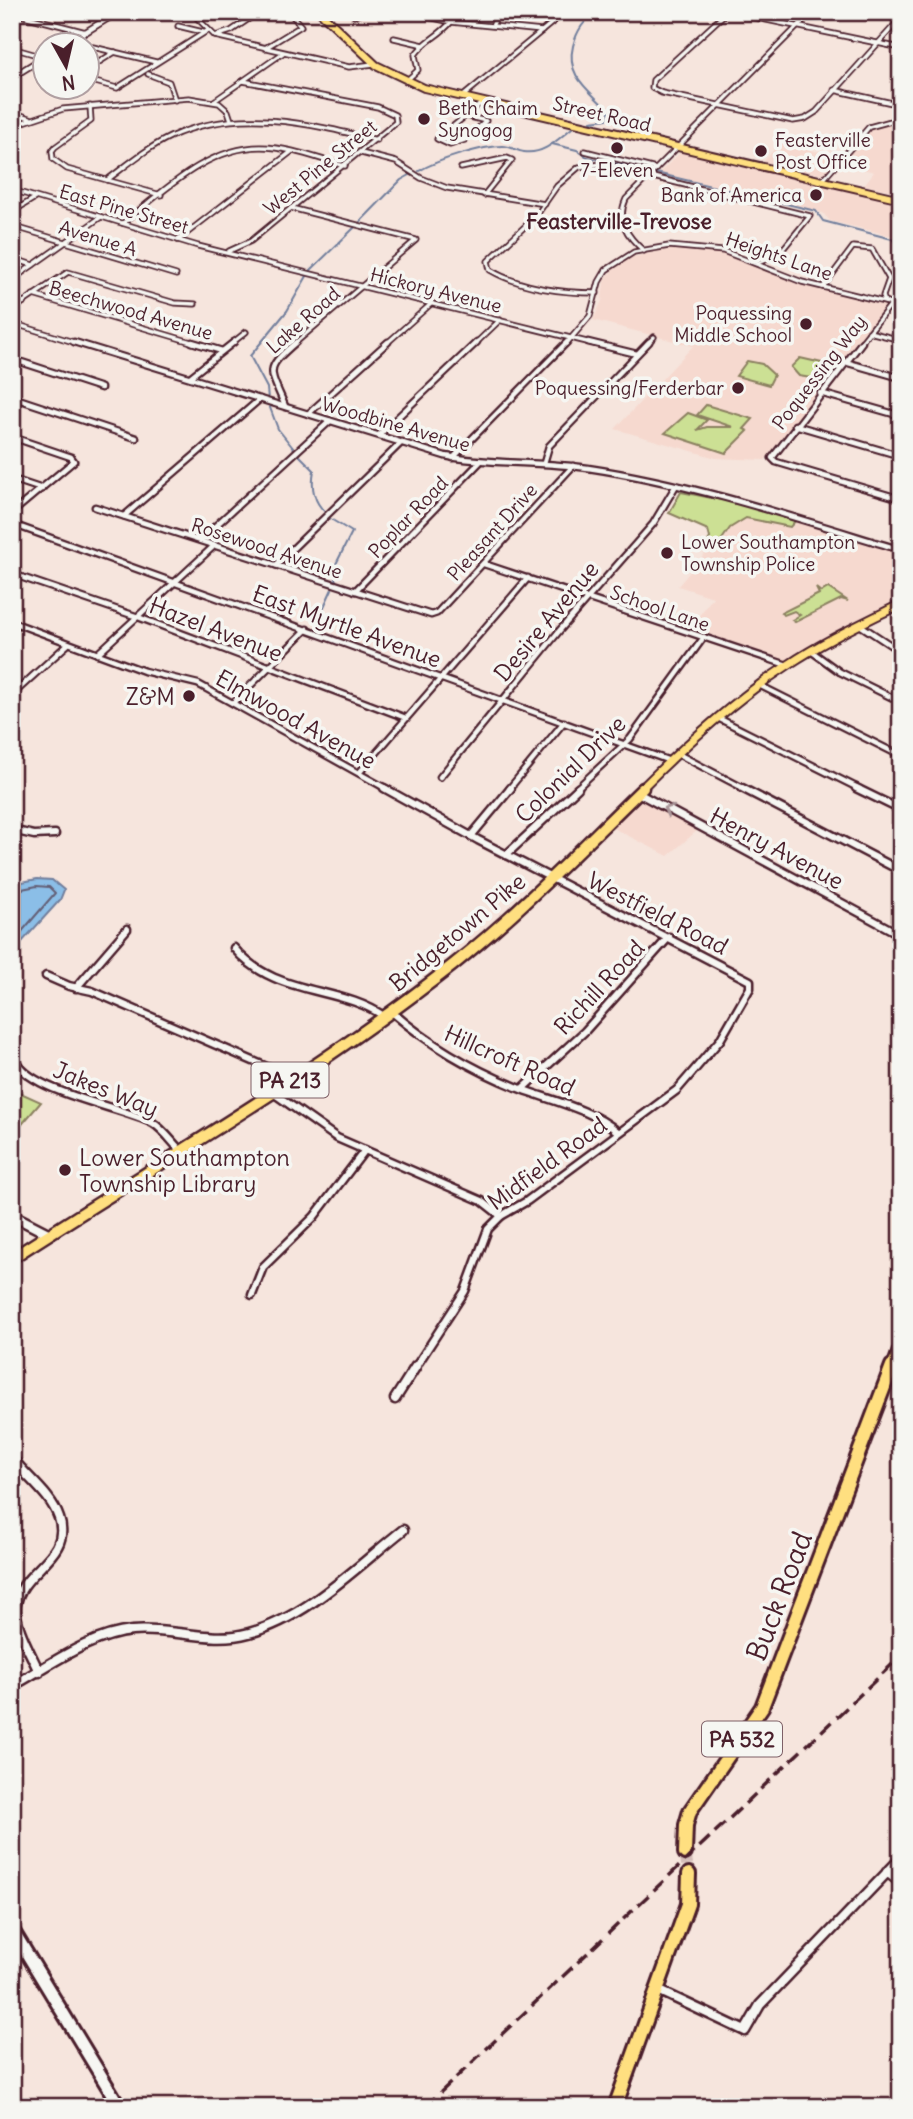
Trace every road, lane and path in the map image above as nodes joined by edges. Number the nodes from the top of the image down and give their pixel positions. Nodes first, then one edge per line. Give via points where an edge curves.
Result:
1 (118, 12) edge
2 (191, 12) edge
3 (259, 12) edge
4 (289, 12) edge
5 (320, 12) edge
6 (366, 12) edge
7 (407, 12) edge
8 (433, 12) edge
9 (499, 12) edge
10 (565, 12) edge
11 (728, 12) edge
12 (812, 12) edge
13 (882, 12) edge
14 (12, 13) edge
15 (354, 16) dead end
16 (427, 17) junction
17 (901, 17) edge
18 (452, 22) junction
19 (493, 24) junction
20 (178, 26) dead end
21 (797, 27) junction
22 (205, 31) junction
23 (542, 31) junction
24 (86, 32) joint
25 (215, 36) junction
26 (394, 38) dead end
27 (879, 43) junction
28 (424, 45) junction
29 (12, 48) edge
30 (265, 48) junction
31 (901, 48) edge
32 (102, 49) edge
33 (115, 52) junction
34 (32, 53) edge
35 (283, 53) junction
36 (102, 60) edge
37 (156, 62) junction
38 (374, 64) junction
39 (32, 65) edge
40 (14, 74) edge
41 (148, 74) dead end
42 (243, 81) junction
43 (406, 81) junction
44 (102, 84) edge
45 (834, 90) junction
46 (462, 97) junction
47 (175, 100) junction
48 (214, 102) junction
49 (483, 102) junction
50 (90, 106) junction
51 (718, 106) junction
52 (901, 107) edge
53 (12, 112) edge
54 (466, 116) junction
55 (30, 118) junction
56 (231, 120) junction
57 (12, 126) edge
58 (377, 139) junction
59 (677, 147) junction
60 (585, 151) dead end
61 (291, 152) junction
62 (361, 153) junction
63 (345, 166) junction
64 (461, 168) dead end
65 (656, 169) junction
66 (649, 176) junction
67 (107, 180) junction
68 (822, 181) junction
69 (12, 190) edge
70 (160, 195) junction
71 (484, 195) junction
72 (35, 198) junction
73 (901, 199) edge
74 (545, 204) junction
75 (291, 208) junction
76 (12, 212) edge
77 (101, 217) junction
78 (123, 223) junction
79 (12, 226) edge
80 (178, 240) junction
81 (66, 243) junction
82 (229, 251) junction
83 (644, 251) junction
84 (12, 258) edge
85 (757, 262) junction
86 (33, 265) junction
87 (176, 275) dead end
88 (12, 280) edge
89 (364, 286) junction
90 (823, 287) junction
91 (597, 293) junction
92 (33, 295) junction
93 (12, 298) edge
94 (24, 302) junction
95 (888, 302) junction
96 (432, 303) junction
97 (195, 304) dead end
98 (901, 306) edge
99 (12, 310) edge
100 (500, 320) junction
101 (12, 323) edge
102 (246, 332) dead end
103 (869, 332) junction
104 (654, 337) dead end
105 (572, 338) junction
106 (901, 341) edge
107 (222, 351) junction
108 (637, 354) junction
109 (12, 359) edge
110 (845, 362) junction
111 (190, 377) junction
112 (901, 378) edge
113 (101, 388) dead end
114 (820, 393) junction
115 (12, 397) edge
116 (260, 398) junction
117 (285, 406) junction
118 (308, 414) junction
119 (901, 416) edge
120 (330, 421) junction
121 (795, 425) junction
122 (379, 435) junction
123 (12, 437) edge
124 (136, 438) dead end
125 (402, 442) junction
126 (901, 456) edge
127 (453, 458) junction
128 (480, 461) junction
129 (544, 463) junction
130 (573, 466) junction
131 (12, 479) edge
132 (675, 486) junction
133 (42, 489) junction
134 (901, 499) edge
135 (95, 507) dead end
136 (12, 513) edge
137 (124, 516) junction
138 (12, 524) edge
139 (200, 540) junction
140 (215, 545) junction
141 (901, 550) edge
142 (484, 564) junction
143 (276, 565) junction
144 (12, 574) edge
145 (528, 578) junction
146 (174, 582) junction
147 (355, 591) junction
148 (588, 598) junction
149 (901, 604) edge
150 (431, 615) joint
151 (138, 617) junction
152 (12, 622) edge
153 (860, 625) junction
154 (307, 629) junction
155 (704, 637) junction
156 (68, 644) junction
157 (811, 651) junction
158 (901, 652) edge
159 (97, 654) junction
160 (787, 665) junction
161 (269, 668) junction
162 (441, 678) junction
163 (759, 685) junction
164 (12, 695) edge
165 (502, 700) junction
166 (901, 702) edge
167 (233, 704) junction
168 (406, 718) junction
169 (718, 718) junction
170 (564, 722) junction
171 (625, 744) junction
172 (678, 754) junction
173 (901, 756) edge
174 (670, 761) junction
175 (359, 773) junction
176 (440, 777) dead end
177 (637, 793) junction
178 (901, 810) edge
179 (12, 830) edge
180 (55, 834) dead end
181 (471, 836) junction
182 (506, 855) junction
183 (901, 871) edge
184 (550, 877) junction
185 (127, 929) dead end
186 (901, 935) edge
187 (669, 937) junction
188 (234, 948) dead end
189 (46, 976) dead end
190 (750, 981) joint
191 (76, 988) junction
192 (389, 1014) junction
193 (17, 1063) dead end
194 (292, 1078) junction
195 (523, 1088) junction
196 (272, 1091) junction
197 (618, 1132) junction
198 (180, 1150) junction
199 (365, 1150) junction
200 (12, 1214) edge
201 (501, 1216) junction
202 (49, 1234) junction
203 (12, 1258) edge
204 (252, 1295) dead end
205 (901, 1345) edge
206 (395, 1399) dead end
207 (12, 1458) edge
208 (403, 1530) dead end
209 (39, 1672) junction
210 (12, 1686) edge
211 (685, 1853) tunnel mouth
212 (901, 1858) edge
213 (887, 1872) junction
214 (689, 1874) tunnel mouth
215 (901, 1883) edge
216 (12, 1929) edge
217 (658, 1990) junction
218 (120, 2107) edge
219 (614, 2107) edge

1 - 24 street
2 - 22 street
3 - 25 street
4 - 30 street via 301,26
5 - 38 main road, Street Road
6 - 15 street
7 - 16 street
8 - 16 street
9 - 19 street
10 - 23 street
11 - 21 street
11 - 51 street via 651,84 660,92
12 - 21 street
13 - 17 street
14 - 24 street
16 - 18 street
17 - 27 street
18 - 19 street
18 - 28 street
19 - 23 street
20 - 22 street
21 - 27 street
21 - 51 street
22 - 25 street
22 - 37 street
23 - 46 street
25 - 30 street
26 - 28 street
27 - 31 street
27 - 45 street
28 - 43 street via 416,52 418,70
29 - 34 street
30 - 35 street
32 - 33 street
33 - 36 street
33 - 37 street
35 - 38 street via 349,67
35 - 42 street
37 - 44 street via 117,88
38 - 43 main road, Street Road
39 - 40 street
41 - 47 street via 169,82
42 - 48 street
42 - 58 street, West Pine Street via 386,110 396,122
43 - 46 main road, Street Road
45 - 51 street via 816,112 800,121
45 - 52 street
46 - 49 main road, Street Road
47 - 48 street
47 - 50 street
48 - 56 street via 226,108
49 - 54 street
49 - 59 main road, Street Road
50 - 55 street
50 - 67 street via 91,121 55,147 52,157 63,167
51 - 59 street
52 - 68 street via 891,121 869,127
53 - 55 street
54 - 54 street via 456,124 437,139 450,145 465,140 486,121
55 - 57 street
56 - 58 street via 289,120
56 - 67 street via 171,136
58 - 62 street, West Pine Street
59 - 65 street
59 - 68 main road, Street Road
60 - 65 street
61 - 63 street
61 - 70 street via 262,147 228,151 209,159
61 - 80 street
62 - 63 street, West Pine Street
62 - 71 street via 396,162 436,185
63 - 75 street, West Pine Street
64 - 71 street via 512,160
65 - 66 street
66 - 74 street via 606,164 582,166 557,186
66 - 83 street via 620,213 623,229
66 - 85 street via 810,216 778,255
67 - 70 street
68 - 73 main road, Street Road
69 - 72 street, East Pine Street
70 - 78 street
71 - 74 street
72 - 76 street
72 - 77 street, East Pine Street
74 - 91 street via 489,259 488,267 500,276 563,292
75 - 82 street, West Pine Street via 251,241
75 - 89 street, Lake Road via 415,239
77 - 78 street, East Pine Street
77 - 81 street
78 - 80 street, East Pine Street
79 - 81 street, Avenue A
80 - 82 street, East Pine Street
81 - 86 street
81 - 87 street, Avenue A
82 - 89 street, Hickory Avenue
83 - 85 street, Heights Lane via 705,247
83 - 91 street, Heights Lane via 606,270 599,278
84 - 86 street
85 - 90 street, Heights Lane
86 - 88 street
89 - 96 street, Hickory Avenue
89 - 117 street, Lake Road via 272,365
90 - 95 street, Heights Lane
90 - 95 street via 853,247 872,248 888,279 883,296
91 - 105 street, Heights Lane via 594,311
92 - 94 street
92 - 97 street via 66,272 175,303
92 - 107 street, Beechwood Avenue
93 - 94 street, Beechwood Avenue
94 - 99 street
95 - 98 street, Heights Lane
95 - 103 street, Poquessing Way
96 - 100 street, Hickory Avenue
96 - 118 street
100 - 105 street, Hickory Avenue
100 - 122 street
101 - 111 street, Woodbine Avenue
102 - 107 street
103 - 106 street
103 - 110 street, Poquessing Way
104 - 108 street, Pleasant Drive
105 - 108 street, Hickory Avenue
105 - 127 street, Poplar Road
107 - 111 street
108 - 129 street, Pleasant Drive via 549,446
109 - 113 street
110 - 112 street
110 - 114 street, Poquessing Way
111 - 116 street, Woodbine Avenue
114 - 119 street
114 - 121 street, Poquessing Way
115 - 124 street
116 - 117 street, Woodbine Avenue
116 - 137 street
117 - 118 street, Woodbine Avenue
118 - 120 street, Woodbine Avenue
120 - 122 street, Woodbine Avenue
120 - 139 street
121 - 126 street
121 - 134 street, Poquessing Way via 772,454 773,460
122 - 125 street, Woodbine Avenue
123 - 133 street via 74,460
125 - 127 street, Woodbine Avenue
125 - 143 street
127 - 128 street, Woodbine Avenue
128 - 129 street, Woodbine Avenue
128 - 147 street, Poplar Road
129 - 130 street, Woodbine Avenue
130 - 132 street, Woodbine Avenue
130 - 142 street, Pleasant Drive
131 - 133 street
132 - 141 street, Woodbine Avenue via 767,508
132 - 148 street, Desire Avenue via 653,524
133 - 136 street
135 - 137 street, Rosewood Avenue
137 - 139 street, Rosewood Avenue
138 - 146 street, East Myrtle Avenue
139 - 140 street, Rosewood Avenue
140 - 143 street, Rosewood Avenue
140 - 146 street
142 - 145 street, School Lane
142 - 150 street, Pleasant Drive
143 - 147 street, Rosewood Avenue
144 - 151 street, Hazel Avenue
145 - 148 street, School Lane
145 - 162 street
146 - 151 street
146 - 154 street, East Myrtle Avenue
147 - 150 street, Rosewood Avenue
148 - 155 street, School Lane
148 - 165 street, Desire Avenue
149 - 153 main road, Bridgetown Pike / PA 213
151 - 159 street
151 - 161 street, Hazel Avenue
152 - 156 street, Elmwood Avenue
153 - 157 main road, Bridgetown Pike / PA 213
153 - 158 street
154 - 161 street
154 - 162 street, East Myrtle Avenue
155 - 160 street, School Lane
155 - 171 street, Colonial Drive
156 - 159 street, Elmwood Avenue
156 - 164 street
157 - 160 main road, Bridgetown Pike / PA 213
157 - 166 street
159 - 167 street, Elmwood Avenue via 198,684
160 - 163 main road, Bridgetown Pike / PA 213
161 - 167 street
161 - 168 street, Hazel Avenue
162 - 165 street, East Myrtle Avenue
162 - 168 street
163 - 169 main road, Bridgetown Pike / PA 213
163 - 173 street
165 - 170 street, East Myrtle Avenue
165 - 176 street, Desire Avenue
167 - 175 street, Elmwood Avenue
168 - 175 street
169 - 172 main road, Bridgetown Pike / PA 213
169 - 178 street
170 - 171 street, East Myrtle Avenue
170 - 181 street
171 - 174 street, East Myrtle Avenue
171 - 182 street, Colonial Drive
172 - 174 main road, Bridgetown Pike / PA 213
172 - 183 street
174 - 177 main road, Bridgetown Pike / PA 213
175 - 181 street, Elmwood Avenue
177 - 184 main road, Bridgetown Pike / PA 213
186 -> 177 street, Henry Avenue
179 - 180 street
181 - 182 street, Elmwood Avenue
182 - 184 street, Elmwood Avenue
184 - 187 street, Westfield Road
184 - 192 main road, Bridgetown Pike / PA 213 via 454,965
185 - 191 street
187 - 190 street, Westfield Road
187 - 195 street, Richill Road via 585,1031
188 - 192 street, Hillcroft Road via 247,962 305,990
189 - 191 street
190 - 197 street, Midfield Road via 735,1017 686,1080 657,1107
191 - 194 street
192 - 194 main road, Bridgetown Pike / PA 213
192 - 195 street, Hillcroft Road via 436,1049
193 - 198 street, Jakes Way via 23,1073 85,1101 155,1124
194 - 196 main road, Bridgetown Pike / PA 213
195 - 197 street, Hillcroft Road via 604,1120
196 - 198 main road, Bridgetown Pike / PA 213
196 - 199 street via 322,1130
197 - 201 street, Midfield Road
198 - 202 main road, Bridgetown Pike / PA 213
199 - 201 street via 482,1201
199 - 204 street via 314,1217 263,1267
200 - 202 main road
201 - 206 street, Midfield Road via 483,1238 465,1291
202 - 203 main road, Bridgetown Pike / PA 213
205 - 211 main road, Buck Road / PA 532 via 762,1707 690,1811
207 - 209 street via 57,1511 62,1530 53,1556 17,1602 19,1621
208 - 209 street via 294,1613 267,1627 209,1638 141,1630 119,1633
209 - 210 street
212 - 213 street
213 - 215 street
213 - 217 street via 760,2005 746,2031
214 - 217 main road via 688,1904
216 - 218 main road
217 - 219 main road

